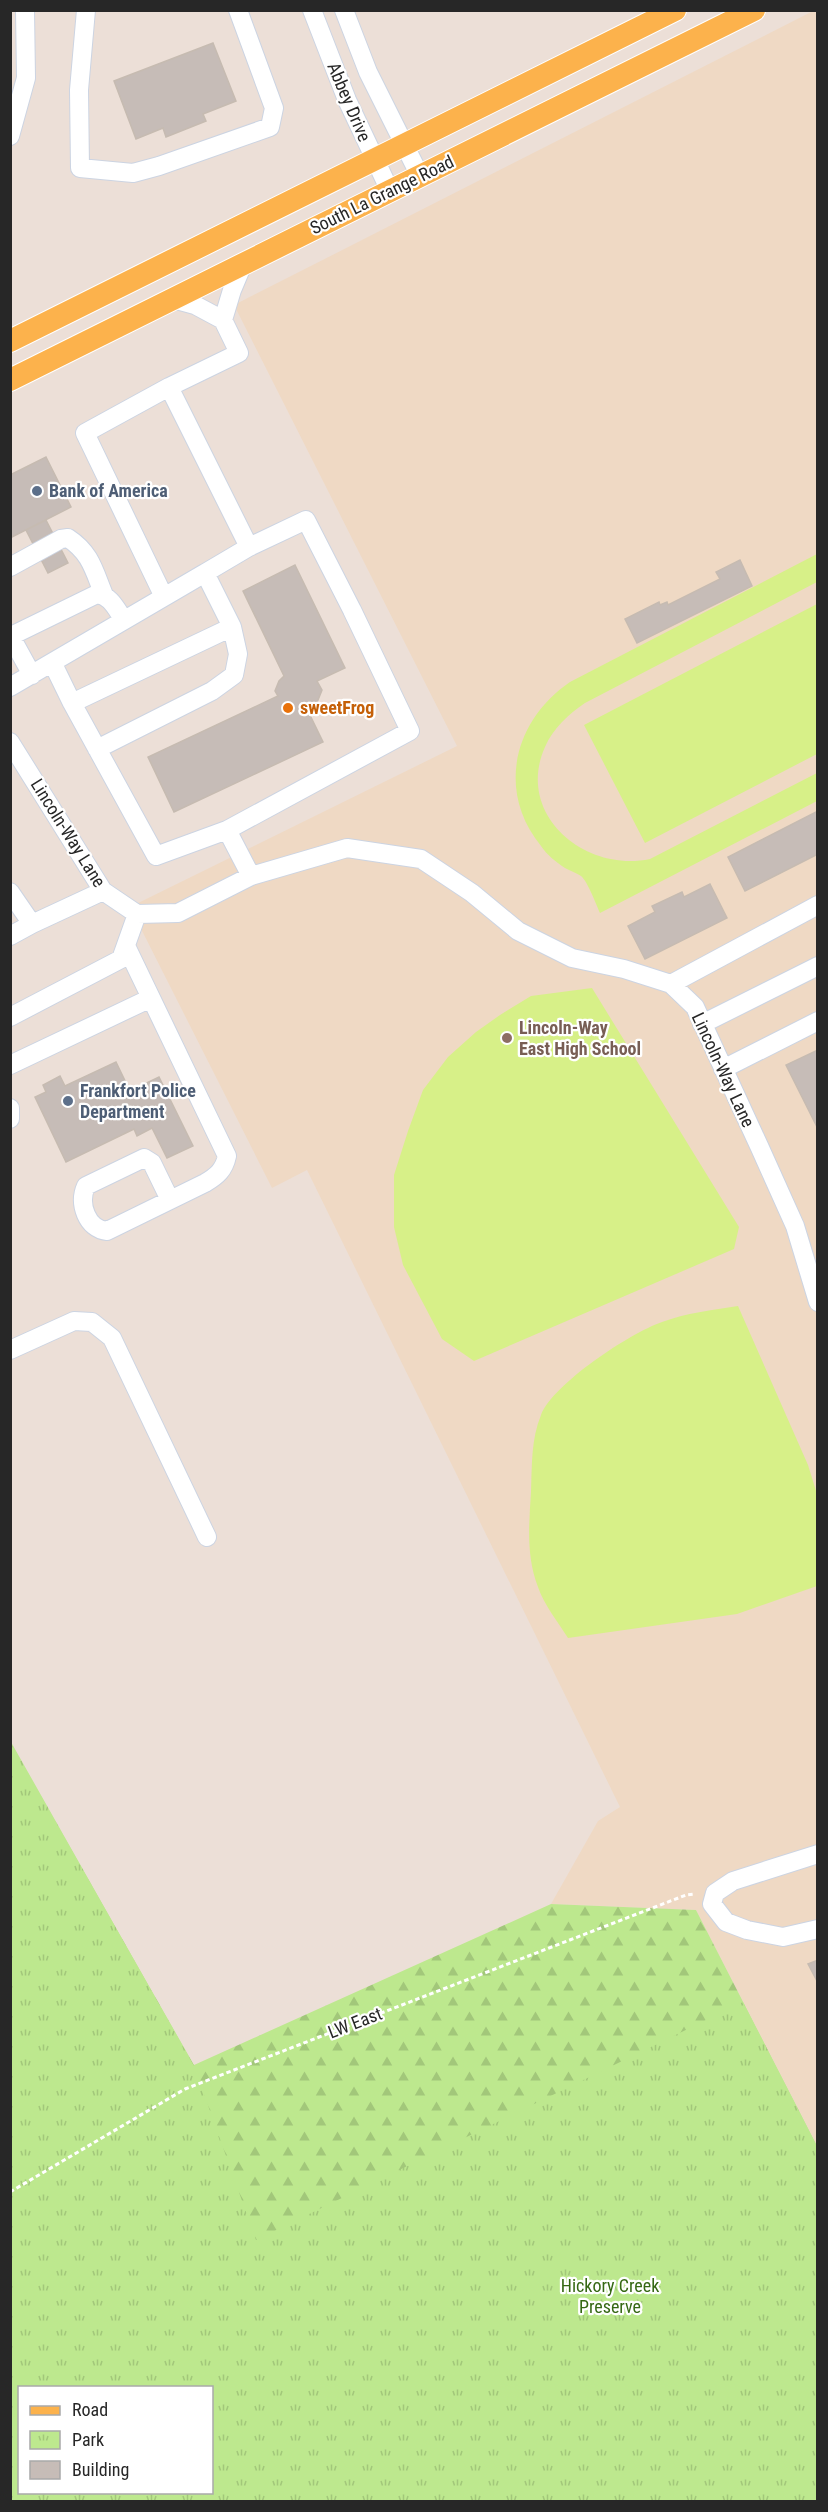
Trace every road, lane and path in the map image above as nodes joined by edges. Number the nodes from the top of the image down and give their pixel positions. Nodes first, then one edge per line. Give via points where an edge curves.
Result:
1 (25, 10) edge
2 (86, 10) edge
3 (238, 10) edge
4 (312, 10) edge
5 (344, 10) edge
6 (675, 10) edge
7 (753, 10) edge
8 (11, 135) edge
9 (404, 145) junction
10 (374, 160) junction
11 (420, 176) junction
12 (390, 191) junction
13 (243, 264) junction
14 (173, 299) junction
15 (223, 320) junction
16 (10, 341) edge
17 (10, 380) edge
18 (169, 387) junction
19 (249, 548) junction
20 (10, 567) edge
21 (205, 573) junction
22 (105, 595) junction
23 (164, 597) junction
24 (124, 621) junction
25 (232, 627) junction
26 (11, 636) edge
27 (53, 664) junction
28 (32, 675) junction
29 (10, 687) edge
30 (72, 704) junction
31 (10, 742) edge
32 (97, 748) junction
33 (228, 830) junction
34 (250, 876) junction
35 (103, 891) junction
36 (10, 892) edge
37 (818, 905) edge
38 (137, 914) junction
39 (32, 924) junction
40 (10, 936) edge
41 (126, 946) junction
42 (818, 966) edge
43 (671, 984) junction
44 (151, 998) junction
45 (10, 1017) edge
46 (818, 1021) edge
47 (702, 1024) junction
48 (10, 1065) edge
49 (723, 1069) junction
50 (10, 1108) edge
51 (10, 1119) edge
52 (170, 1200) junction
53 (818, 1302) edge
54 (10, 1350) edge
55 (207, 1536) dead end
56 (818, 1854) edge
57 (715, 1893) junction
58 (818, 1929) edge
59 (10, 2192) edge

1 - 8 street via 26,78
2 - 3 street via 79,90 80,168 133,173 270,127 274,108
4 - 10 street, Abbey Drive
5 - 9 street, Abbey Drive via 368,72
6 - 9 main road, South La Grange Road
7 - 11 main road, South La Grange Road
9 - 10 main road, South La Grange Road
9 - 11 street, Abbey Drive
10 - 12 street, Abbey Drive
10 - 16 main road, South La Grange Road
11 - 12 main road, South La Grange Road
12 - 13 main road, South La Grange Road
13 - 14 main road, South La Grange Road
13 - 15 street
14 - 15 street
14 - 17 main road, South La Grange Road
15 - 18 street via 239,353
18 - 19 street
18 - 23 street via 85,434
19 - 21 street
19 - 33 street via 306,520 410,730
20 - 22 street via 68,538 88,555
21 - 23 street
21 - 25 street
22 - 24 street
22 - 26 street via 96,594
23 - 24 street
24 - 27 street
25 - 30 street
25 - 32 street via 238,654 234,675 212,691
26 - 28 street
27 - 28 street
27 - 30 street
28 - 29 street
30 - 32 street
31 - 35 street, Lincoln-Way Lane
32 - 33 street via 156,856
33 - 34 street
34 - 38 street, Lincoln-Way Lane via 178,913
34 - 43 street, Lincoln-Way Lane via 347,848 422,859 472,892 518,932 572,958
35 - 38 street, Lincoln-Way Lane
35 - 39 street
36 - 39 street
37 - 43 street
38 - 41 street
39 - 40 street
41 - 44 street
41 - 45 street via 121,959
42 - 47 street
43 - 47 street, Lincoln-Way Lane via 695,1008
44 - 48 street
44 - 52 street via 227,1156 225,1167 217,1176
46 - 49 street
47 - 49 street, Lincoln-Way Lane
49 - 53 street, Lincoln-Way Lane via 795,1226
50 - 51 street
52 - 52 street via 107,1231 98,1230 90,1222 81,1196 86,1186 144,1158 152,1163
54 - 55 street via 74,1321 92,1322 112,1338
56 - 57 street via 733,1881
57 - 58 street via 712,1904 726,1922 747,1930 783,1937
57 - 59 path, LW East via 687,1895 185,2089

